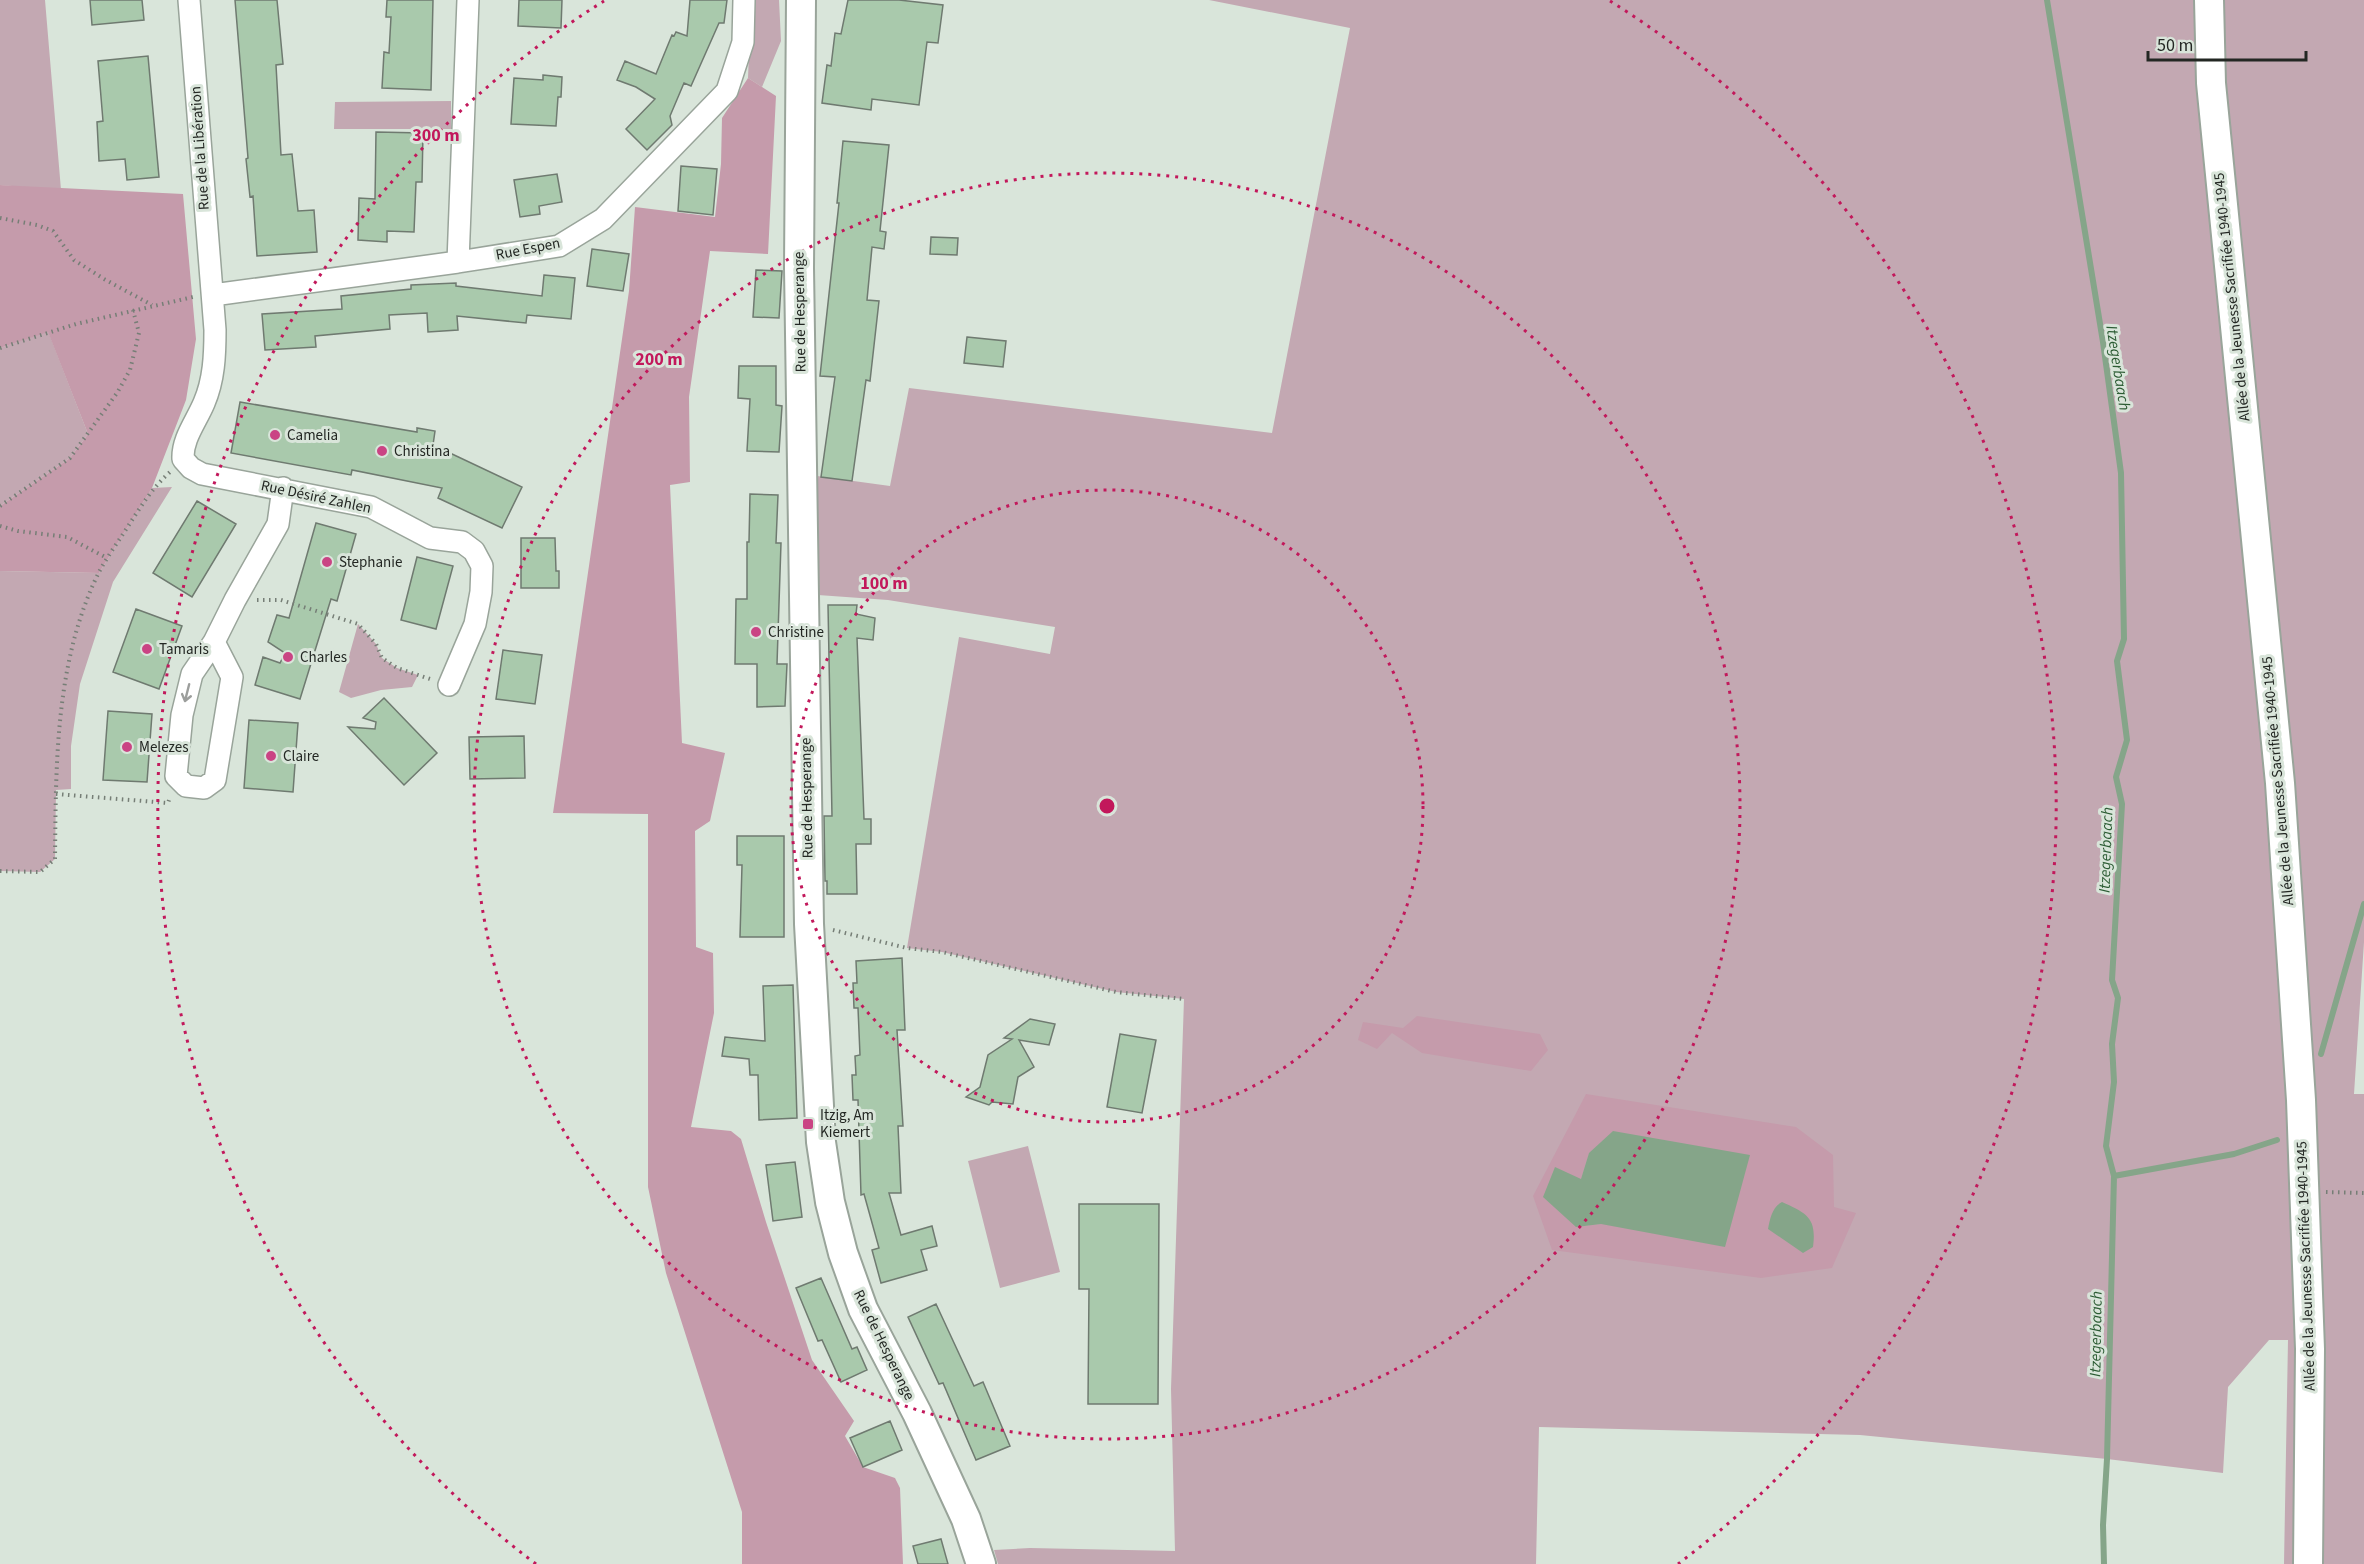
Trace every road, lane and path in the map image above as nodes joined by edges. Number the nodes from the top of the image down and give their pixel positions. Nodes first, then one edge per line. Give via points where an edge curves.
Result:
1 (189, 0) edge
2 (468, 0) edge
3 (744, 0) edge
4 (801, 0) edge
5 (2209, 0) edge
6 (0, 218) edge
7 (458, 262) junction
8 (213, 295) junction
9 (153, 305) junction
10 (133, 310) junction
11 (0, 348) edge
12 (183, 459) junction
13 (283, 488) junction
14 (0, 506) edge
15 (0, 526) edge
16 (108, 558) junction
17 (235, 600) junction
18 (214, 642) junction
19 (449, 684) joint
20 (176, 776) junction
21 (56, 794) junction
22 (0, 871) edge
23 (809, 924) junction
24 (1184, 999) dead end
25 (2304, 1192) junction
26 (2364, 1193) edge
27 (981, 1564) edge
28 (2308, 1564) edge

1 - 8 street, Rue de la Libération
2 - 7 street
3 - 7 street, Rue Espen via 743,42 727,91 603,219 559,246
4 - 23 main road, Rue de Hesperange via 799,268
5 - 25 main road, Allée de la Jeunesse Sacrifiée 1940-1945 via 2211,83 2280,783
6 - 9 path via 53,231 74,260
7 - 8 street, Rue Espen
8 - 9 path
8 - 12 street via 215,366 205,402 183,447
9 - 10 path
10 - 11 path via 48,331
10 - 14 path via 139,333 130,370 117,393 70,458
12 - 13 street, Rue Désiré Zahlen via 202,474
12 - 16 path via 152,488
13 - 17 street via 278,524
13 - 19 street, Rue Désiré Zahlen via 371,507 430,538 462,542 474,551 482,566 475,624
15 - 16 path via 67,537
16 - 21 path via 82,615 64,683 56,749
17 - 18 street
17 - 19 path via 281,600 358,624 376,644 382,658 397,668
18 -> 20 street via 192,674 182,716
18 - 20 street via 232,677 215,780 204,788 186,786
20 - 21 path via 168,803
21 - 22 path via 55,859 40,872
23 - 24 path via 1116,992
23 - 27 main road, Rue de Hesperange via 821,1142 843,1253 863,1309 917,1413 961,1509
25 - 26 path
25 - 28 main road, Allée de la Jeunesse Sacrifiée 1940-1945 via 2310,1349

